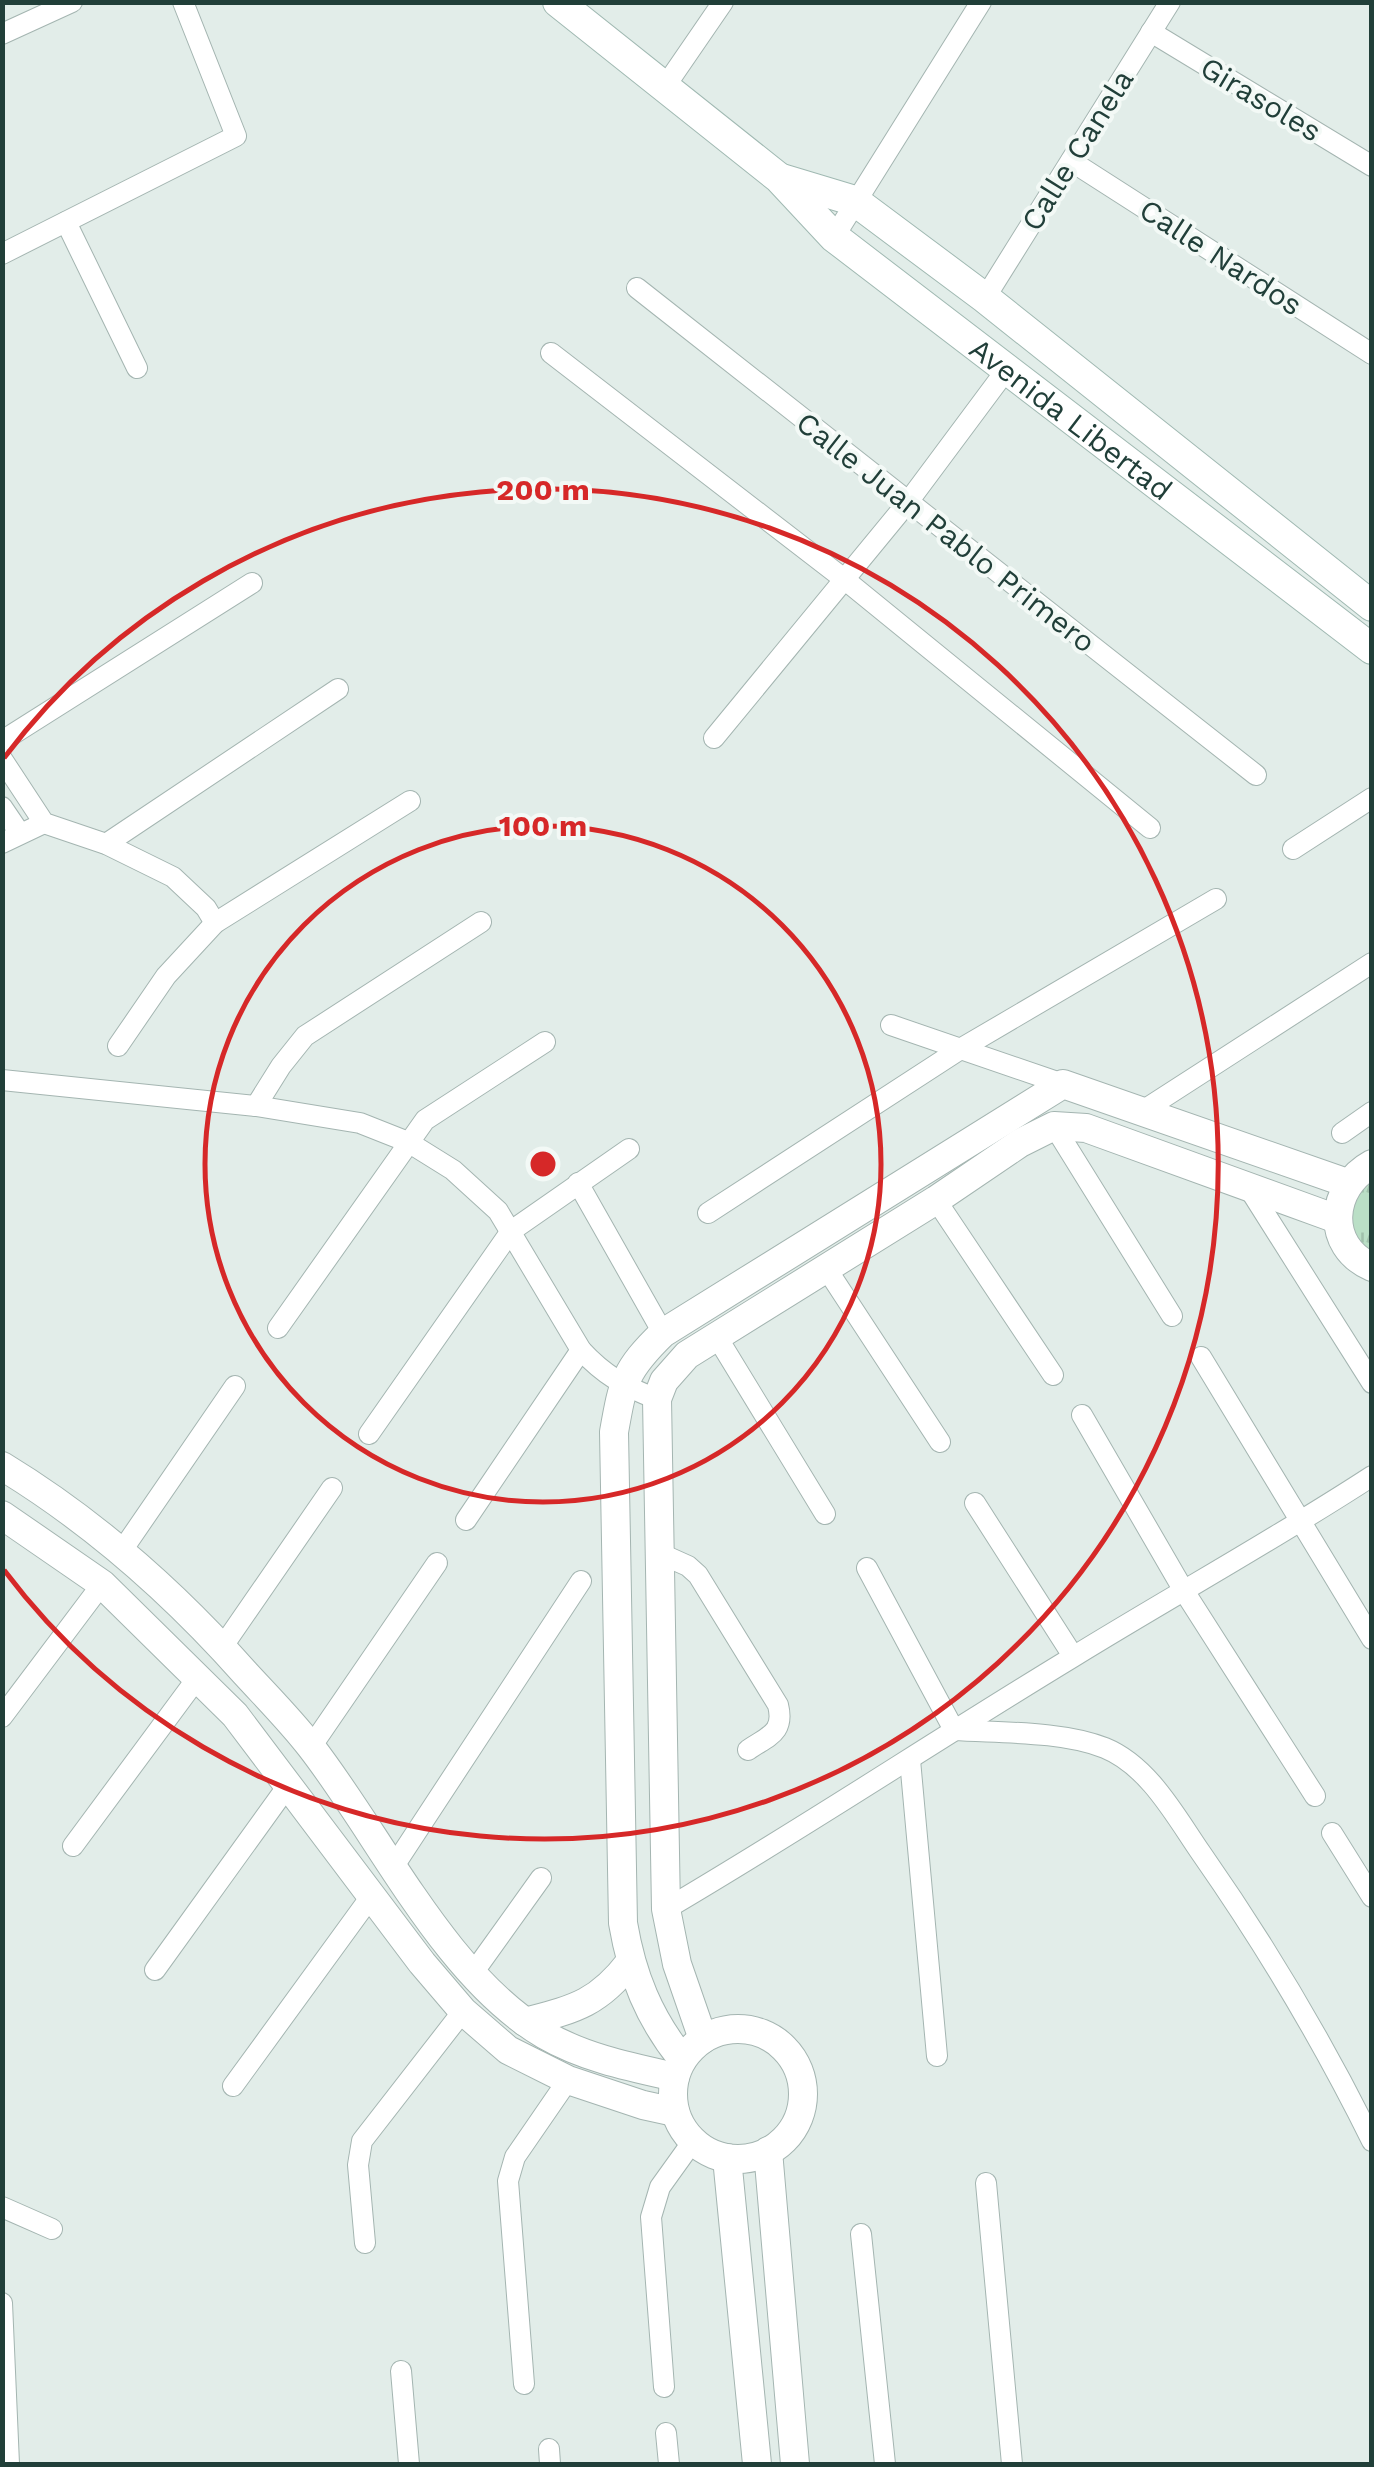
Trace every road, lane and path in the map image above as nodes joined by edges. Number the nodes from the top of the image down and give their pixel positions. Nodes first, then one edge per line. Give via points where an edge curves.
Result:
1 (22, 2) edge
2 (72, 2) edge
3 (183, 2) edge
4 (558, 2) edge
5 (723, 2) edge
6 (981, 2) edge
7 (1170, 2) edge
8 (37, 19) junction
9 (1151, 32) junction
10 (2, 34) edge
11 (664, 88) junction
12 (1072, 160) junction
13 (1372, 166) edge
14 (780, 178) junction
15 (855, 201) junction
16 (66, 222) junction
17 (834, 237) junction
18 (2, 254) edge
19 (637, 288) dead end
20 (985, 298) junction
21 (551, 353) dead end
22 (1372, 354) edge
23 (137, 368) dead end
24 (1007, 369) junction
25 (908, 502) junction
26 (844, 579) junction
27 (252, 583) dead end
28 (1372, 606) edge
29 (1372, 649) edge
30 (338, 689) dead end
31 (714, 738) dead end
32 (2, 741) edge
33 (2, 759) edge
34 (1256, 775) dead end
35 (1372, 798) edge
36 (410, 801) dead end
37 (2, 806) edge
38 (44, 823) junction
39 (1150, 828) dead end
40 (11, 838) edge
41 (106, 844) junction
42 (1293, 849) dead end
43 (1216, 899) dead end
44 (481, 922) dead end
45 (216, 924) junction
46 (1372, 963) edge
47 (892, 1025) dead end
48 (546, 1042) dead end
49 (118, 1046) dead end
50 (962, 1048) junction
51 (4, 1081) edge
52 (1063, 1084) junction
53 (256, 1106) junction
54 (1142, 1112) junction
55 (1372, 1112) edge
56 (1054, 1126) junction
57 (1342, 1132) dead end
58 (408, 1142) junction
59 (629, 1150) dead end
60 (1372, 1164) edge
61 (578, 1183) junction
62 (1347, 1183) junction
63 (1250, 1190) junction
64 (936, 1200) junction
65 (708, 1213) dead end
66 (1336, 1220) junction
67 (511, 1231) junction
68 (826, 1268) junction
69 (1372, 1268) edge
70 (1172, 1316) dead end
71 (278, 1328) dead end
72 (663, 1334) junction
73 (717, 1336) junction
74 (581, 1350) junction
75 (1201, 1357) dead end
76 (1053, 1375) dead end
77 (1372, 1383) edge
78 (235, 1386) dead end
79 (622, 1386) junction
80 (657, 1398) junction
81 (1082, 1415) dead end
82 (369, 1434) dead end
83 (940, 1442) dead end
84 (2, 1466) edge
85 (1372, 1476) edge
86 (332, 1488) dead end
87 (975, 1503) dead end
88 (825, 1514) dead end
89 (2, 1515) edge
90 (466, 1520) dead end
91 (1301, 1522) junction
92 (122, 1552) junction
93 (659, 1553) junction
94 (437, 1562) dead end
95 (867, 1568) dead end
96 (581, 1580) dead end
97 (102, 1584) junction
98 (1184, 1591) junction
99 (1372, 1639) edge
100 (223, 1646) junction
101 (1073, 1656) junction
102 (198, 1677) junction
103 (2, 1717) edge
104 (954, 1730) junction
105 (311, 1747) junction
106 (748, 1750) dead end
107 (910, 1760) junction
108 (289, 1784) junction
109 (1315, 1796) dead end
110 (1332, 1833) dead end
111 (72, 1846) dead end
112 (394, 1866) junction
113 (541, 1878) dead end
114 (372, 1894) junction
115 (1372, 1897) edge
116 (666, 1909) junction
117 (630, 1962) junction
118 (154, 1970) dead end
119 (473, 1972) junction
120 (463, 2011) junction
121 (525, 2022) junction
122 (704, 2039) junction
123 (937, 2056) dead end
124 (679, 2068) junction
125 (568, 2080) junction
126 (233, 2086) dead end
127 (675, 2112) junction
128 (693, 2141) junction
129 (1372, 2142) edge
130 (768, 2151) junction
131 (727, 2158) junction
132 (986, 2183) dead end
133 (2, 2206) edge
134 (52, 2229) dead end
135 (861, 2234) dead end
136 (364, 2243) dead end
137 (2, 2303) edge
138 (401, 2371) dead end
139 (524, 2384) dead end
140 (664, 2388) dead end
141 (666, 2433) dead end
142 (9, 2464) edge
143 (409, 2464) edge
144 (669, 2464) edge
145 (757, 2464) edge
146 (795, 2464) edge
147 (885, 2464) edge
148 (1012, 2464) edge

1 - 8 street
2 - 8 street
3 - 16 street via 236,136
4 - 11 main road, Avenida Libertad
5 - 11 street
6 - 15 street
7 - 9 street, Calle Canela
8 - 10 street
9 - 12 street, Calle Canela
9 - 13 street, Girasoles
11 - 14 main road, Avenida Libertad
12 - 20 street, Calle Canela
12 - 22 street, Calle Nardos
14 - 15 main road, Avenida Libertad
14 - 17 main road, Avenida Libertad
15 - 17 street
15 - 20 main road, Avenida Libertad
16 - 18 street
16 - 23 street
17 - 24 main road, Avenida Libertad
19 - 25 street, Calle Juan Pablo Primero
20 - 28 main road, Avenida Libertad
21 - 26 street
24 - 25 street
24 - 29 main road, Avenida Libertad
25 - 26 street
25 - 34 street, Calle Juan Pablo Primero
26 - 31 street
26 - 39 street
27 - 32 street
30 - 41 street
33 - 38 street
35 - 42 street
36 - 45 street
37 - 40 street
38 - 40 street
38 - 41 street
41 - 45 street via 174,877
43 - 50 street
44 - 53 street via 305,1036
45 - 49 street via 166,976
46 - 54 street
47 - 50 street
48 - 58 street via 433,1112
50 - 52 street
50 - 65 street
51 - 53 street
52 - 54 street
52 - 72 street
53 - 58 street via 360,1122
54 - 62 street
55 - 57 street
56 - 63 street via 1086,1128
56 - 64 street
56 - 70 street
58 - 67 street via 471,1185
58 - 71 street
59 - 61 street
60 - 62 street
61 - 67 street
61 - 72 street
62 - 66 street
63 - 66 street
63 - 77 street
64 - 68 street
64 - 76 street
66 - 69 street via 1351,1254
67 - 74 street
67 - 82 street
68 - 73 street
68 - 83 street
72 - 79 street
73 - 80 street via 675,1366
73 - 88 street
74 - 79 street
74 - 90 street
75 - 91 street
78 - 92 street
79 - 80 street
79 - 117 street via 615,1452
80 - 93 street
81 - 98 street
84 - 92 street
85 - 91 street
86 - 100 street
87 - 101 street
89 - 97 street
91 - 98 street
91 - 99 street
92 - 100 street
93 - 106 street via 698,1575 778,1705 776,1731
93 - 116 street
94 - 105 street
95 - 104 street
96 - 112 street
97 - 102 street
97 - 103 street
98 - 101 street
98 - 109 street
100 - 105 street
101 - 104 street
102 - 108 street
102 - 111 street
104 - 107 street
104 - 129 street via 1091,1744 1124,1759 1150,1782 1282,1974
105 - 112 street
107 - 116 street
107 - 123 street
108 - 114 street
108 - 118 street
110 - 115 street
112 - 119 street
113 - 119 street
114 - 120 street
114 - 126 street
116 - 122 street via 676,1964
117 - 121 street via 598,1996
117 - 124 street
119 - 121 street
120 - 125 street via 508,2050
120 - 136 street via 362,2142
121 - 124 street via 608,2062
122 - 124 street
122 - 130 street via 750,2031 776,2040 792,2056 803,2098 792,2128
124 - 127 street
125 - 127 street
125 - 139 street via 514,2157 508,2180
127 - 128 street
128 - 131 street
128 - 140 street via 660,2187 651,2218
130 - 131 street
130 - 146 street
131 - 145 street
132 - 148 street
133 - 134 street
135 - 147 street
137 - 142 street
138 - 143 street
141 - 144 street

